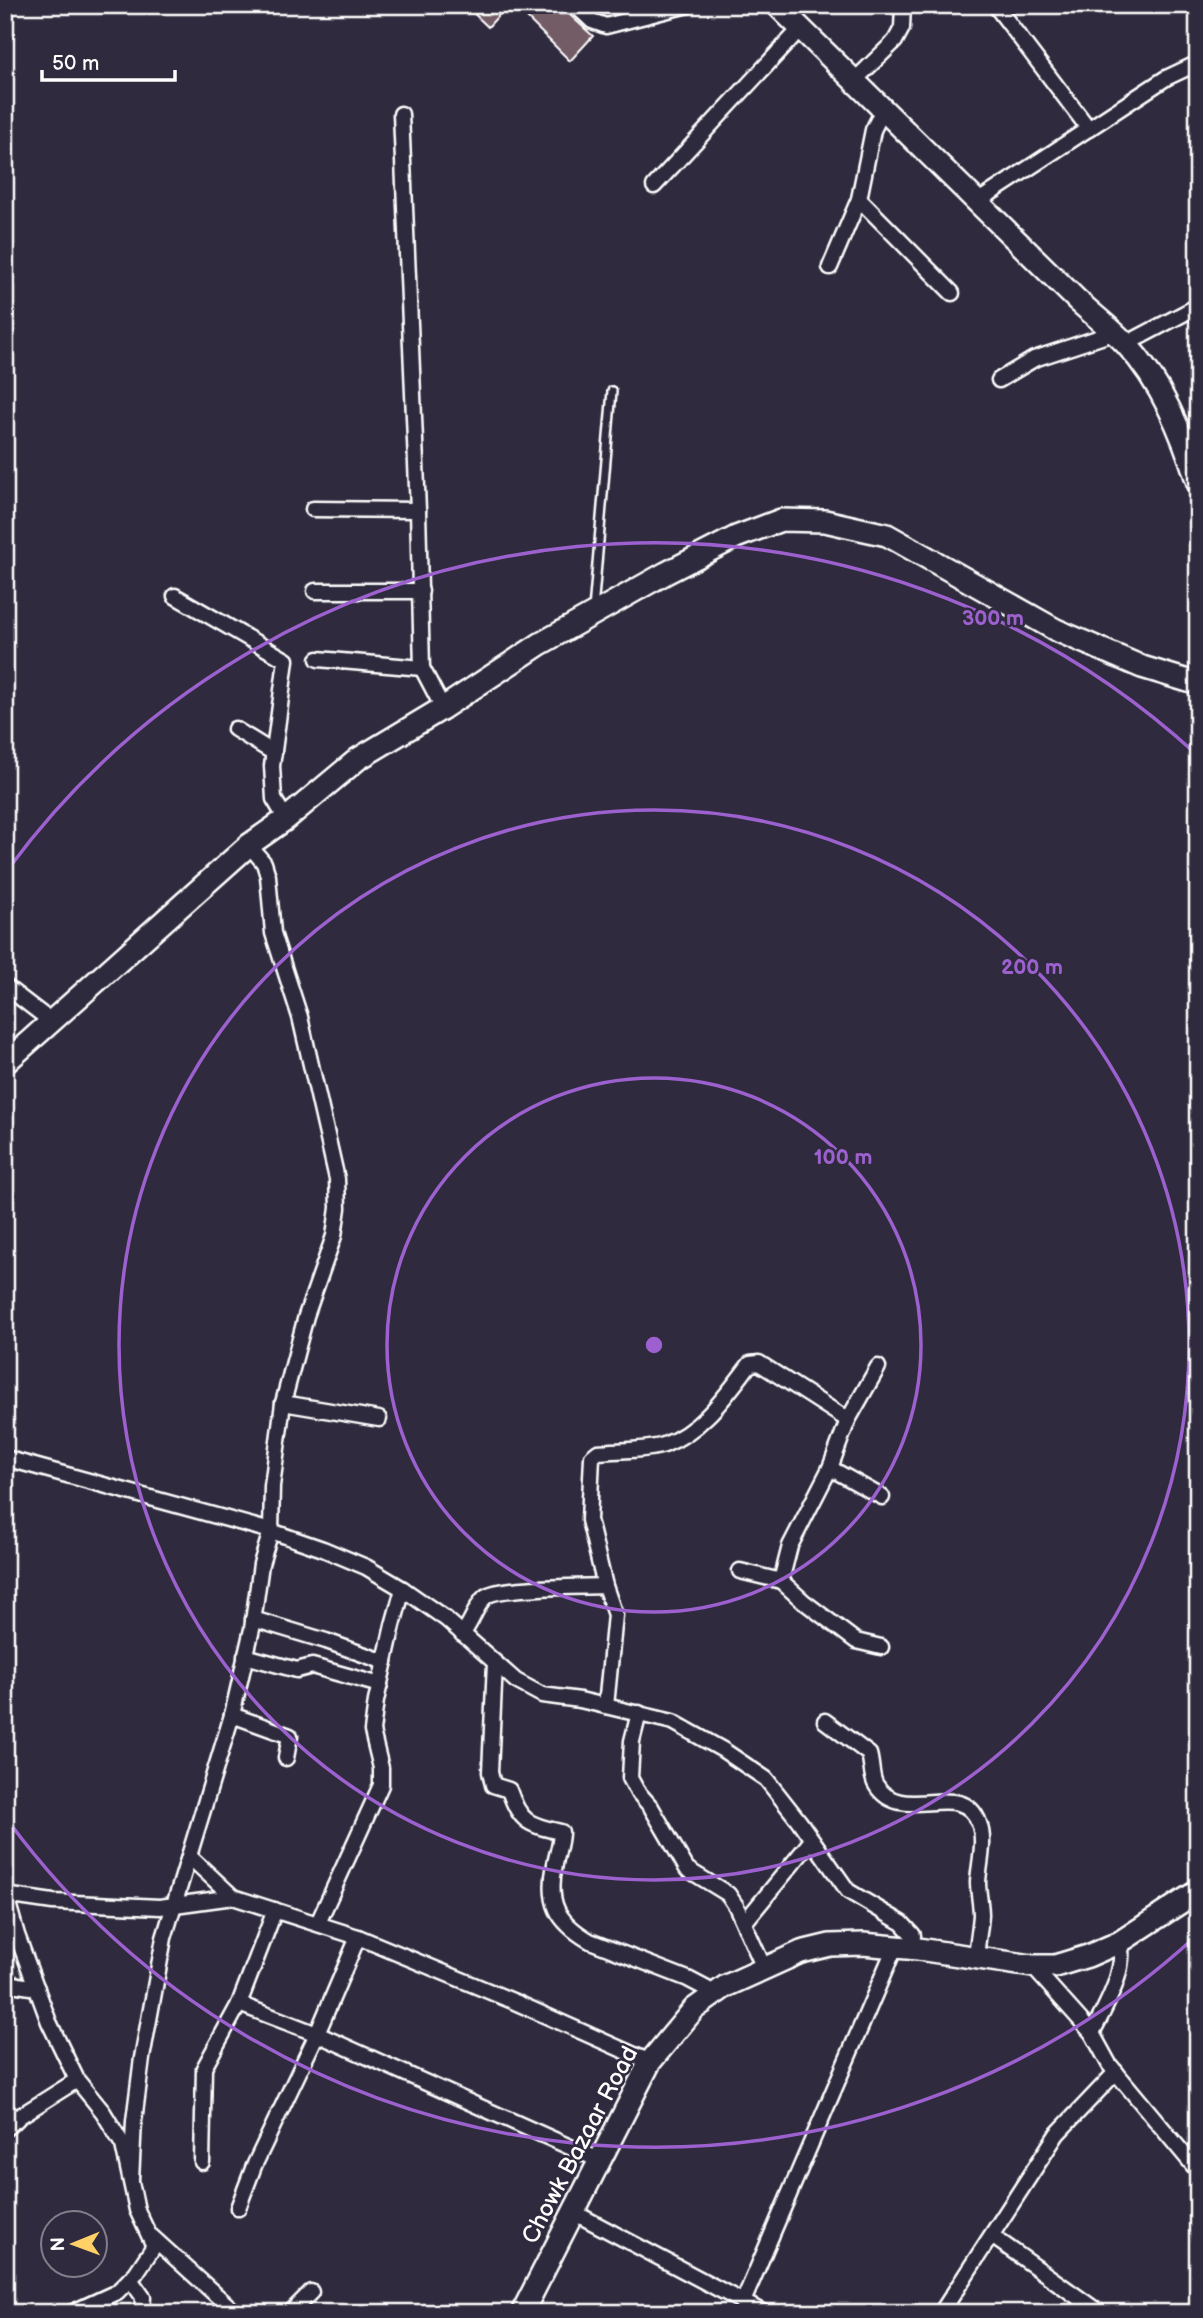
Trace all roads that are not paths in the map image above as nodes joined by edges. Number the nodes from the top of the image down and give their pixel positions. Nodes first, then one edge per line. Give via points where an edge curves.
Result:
1 (575, 5) edge
2 (688, 5) edge
3 (777, 5) edge
4 (904, 5) edge
5 (995, 5) edge
6 (800, 29) junction
7 (1198, 63) edge
8 (854, 81) junction
9 (883, 110) junction
10 (401, 114) dead end
11 (1089, 130) junction
12 (654, 186) dead end
13 (859, 199) junction
14 (977, 202) junction
15 (830, 267) dead end
16 (952, 293) dead end
17 (1198, 306) edge
18 (1119, 339) junction
19 (999, 380) dead end
20 (612, 391) dead end
21 (1194, 459) edge
22 (1198, 483) edge
23 (313, 509) dead end
24 (418, 510) junction
25 (315, 591) dead end
26 (421, 591) junction
27 (175, 596) dead end
28 (592, 614) junction
29 (318, 659) dead end
30 (422, 668) junction
31 (1198, 684) edge
32 (443, 708) junction
33 (235, 729) dead end
34 (274, 752) junction
35 (286, 819) junction
36 (248, 845) junction
37 (5, 986) edge
38 (52, 1022) junction
39 (5, 1062) edge
40 (878, 1367) dead end
41 (283, 1403) junction
42 (379, 1419) dead end
43 (848, 1420) junction
44 (5, 1458) edge
45 (830, 1468) junction
46 (882, 1497) dead end
47 (271, 1531) junction
48 (740, 1571) dead end
49 (780, 1581) junction
50 (605, 1586) junction
51 (403, 1588) junction
52 (253, 1619) junction
53 (462, 1634) junction
54 (881, 1647) dead end
55 (246, 1656) junction
56 (385, 1662) junction
57 (495, 1663) junction
58 (380, 1685) junction
59 (606, 1706) junction
60 (639, 1713) junction
61 (232, 1715) junction
62 (825, 1721) dead end
63 (286, 1758) dead end
64 (812, 1840) junction
65 (190, 1857) junction
66 (1198, 1891) edge
67 (6, 1896) edge
68 (233, 1897) junction
69 (175, 1904) junction
70 (275, 1910) junction
71 (318, 1923) junction
72 (744, 1923) junction
73 (358, 1937) junction
74 (1120, 1942) junction
75 (904, 1948) junction
76 (976, 1958) junction
77 (1032, 1966) junction
78 (764, 1968) junction
79 (5, 1980) edge
80 (37, 1988) junction
81 (712, 1996) junction
82 (239, 2004) junction
83 (1092, 2033) junction
84 (317, 2034) junction
85 (650, 2062) junction
86 (1116, 2072) junction
87 (77, 2080) junction
88 (9, 2119) edge
89 (599, 2160) junction
90 (202, 2162) dead end
91 (1198, 2171) edge
92 (131, 2180) junction
93 (238, 2208) dead end
94 (573, 2212) junction
95 (147, 2232) junction
96 (992, 2236) junction
97 (130, 2279) junction
98 (312, 2292) dead end
99 (743, 2302) junction
100 (71, 2313) edge
101 (142, 2313) edge
102 (236, 2313) edge
103 (290, 2313) edge
104 (522, 2313) edge
105 (764, 2313) edge
106 (941, 2313) edge
107 (1100, 2313) edge

1 - 2 street via 592,21 606,26
3 - 6 main road
4 - 8 street via 902,28 895,41
5 - 11 street
6 - 8 main road
6 - 12 street
7 - 11 street
8 - 9 main road
9 - 13 street via 873,130
9 - 14 main road
10 - 24 street
11 - 14 street
13 - 15 street
13 - 16 street
14 - 18 main road
17 - 18 street
18 - 19 street via 1034,359
18 - 21 main road via 1150,376
20 - 28 lane
21 - 22 main road
23 - 24 street
24 - 26 street
25 - 26 street
26 - 30 street
27 - 34 street via 286,660
28 - 31 main road via 736,537 781,520 825,521 887,535 1056,630 1142,667
28 - 32 main road
29 - 30 street
30 - 32 street
32 - 35 main road via 358,759
33 - 34 street
34 - 35 street via 274,799
35 - 36 main road
36 - 38 main road
36 - 41 street via 264,863 268,876 274,933 300,1017 337,1179 334,1236
37 - 38 street
38 - 39 main road
40 - 43 street
41 - 42 street
41 - 47 street
43 - 45 street
43 - 50 street via 759,1363 750,1364 701,1424 681,1437 662,1446 598,1452 592,1457 590,1472 589,1520
44 - 47 street
45 - 46 street
45 - 49 street via 790,1546
47 - 51 street via 366,1567
47 - 52 street
48 - 49 street
49 - 54 street via 856,1641
50 - 53 street via 488,1594
50 - 59 street via 615,1615
51 - 53 street
51 - 56 street
52 - 55 street
52 - 56 street
53 - 57 street
55 - 58 street via 297,1670 312,1665
55 - 61 street
56 - 58 street
57 - 59 street via 542,1695
57 - 81 street via 492,1785 509,1790 519,1815 527,1822 561,1832 552,1885 558,1914 590,1941 688,1979
58 - 71 street via 372,1731 380,1785
59 - 60 street
60 - 64 street via 673,1722 766,1779
60 - 72 street via 630,1778 687,1869 728,1894
61 - 63 street via 290,1736
61 - 65 street
62 - 76 street via 869,1754 874,1783 895,1802 956,1802 970,1809 979,1822 981,1913
64 - 72 street
64 - 75 street via 848,1891 902,1923 913,1935
65 - 68 street
65 - 69 street
66 - 74 main road, Chowk Bazaar Road
67 - 69 street via 53,1902
67 - 80 street
68 - 69 street
68 - 70 street
69 - 92 street via 164,1938 142,2058
70 - 71 street
70 - 82 street
71 - 73 street
72 - 78 street
73 - 84 street
73 - 85 street
74 - 77 main road, Chowk Bazaar Road via 1055,1966
74 - 83 street via 1123,1953 1112,1994
75 - 76 main road, Chowk Bazaar Road
75 - 78 main road, Chowk Bazaar Road via 830,1945
75 - 99 street
76 - 77 main road, Chowk Bazaar Road
77 - 83 street
78 - 81 main road, Chowk Bazaar Road
79 - 80 street
80 - 87 street
81 - 85 main road, Chowk Bazaar Road via 694,2008
82 - 84 street
82 - 90 street via 204,2068
83 - 86 street
84 - 89 street
84 - 93 street
85 - 89 main road, Chowk Bazaar Road
86 - 91 street
86 - 96 street via 1057,2134
87 - 88 street
87 - 92 street via 123,2145
89 - 94 main road, Chowk Bazaar Road
92 - 95 street
94 - 99 street
94 - 104 main road, Chowk Bazaar Road
95 - 97 street via 152,2250
95 - 102 street
96 - 106 street
96 - 107 street
97 - 100 street via 117,2292
97 - 101 street via 143,2297
98 - 103 street
99 - 105 street

